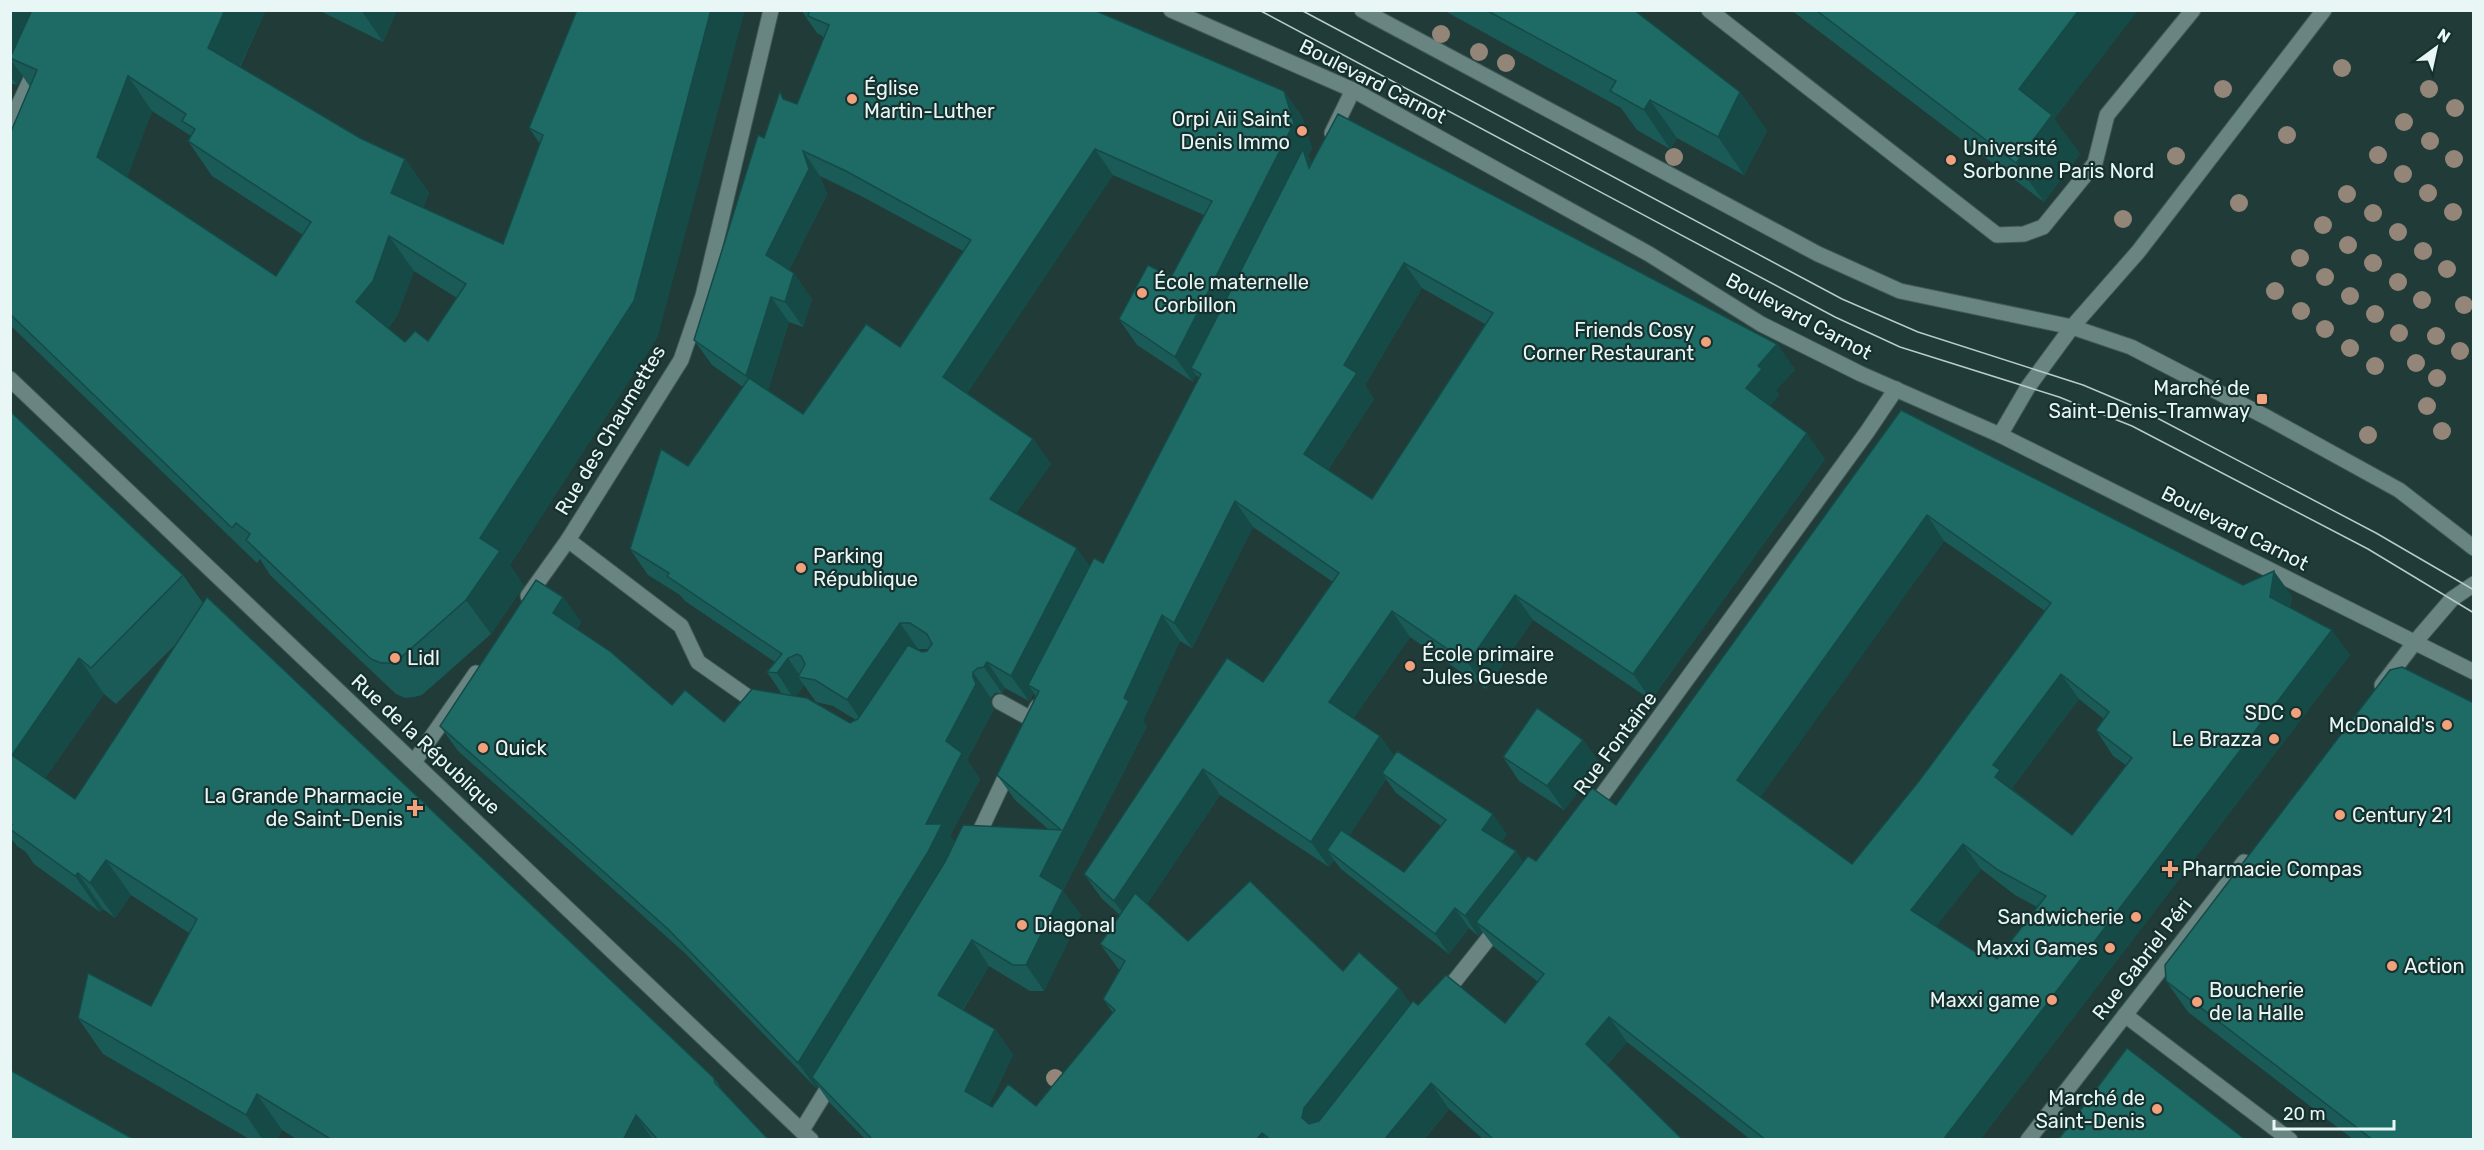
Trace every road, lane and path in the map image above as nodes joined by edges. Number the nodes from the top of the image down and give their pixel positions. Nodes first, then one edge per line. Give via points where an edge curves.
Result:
1 (771, 10) edge
2 (1171, 10) edge
3 (1362, 10) edge
4 (1709, 10) edge
5 (2193, 10) edge
6 (2324, 10) edge
7 (43, 52) edge
8 (1353, 90) junction
9 (10, 124) edge
10 (1327, 143) edge
11 (2072, 327) junction
12 (10, 379) edge
13 (1896, 389) junction
14 (2000, 435) junction
15 (568, 540) junction
16 (2474, 548) edge
17 (2474, 584) edge
18 (519, 610) edge
19 (2415, 642) junction
20 (486, 658) edge
21 (2474, 672) edge
22 (2374, 694) edge
23 (1041, 698) edge
24 (1000, 702) dead end
25 (777, 706) edge
26 (1018, 749) edge
27 (414, 762) junction
28 (1579, 825) edge
29 (2250, 854) edge
30 (965, 861) edge
31 (1513, 909) edge
32 (1432, 1010) edge
33 (2125, 1015) junction
34 (844, 1060) edge
35 (807, 1135) edge
36 (2028, 1140) edge
37 (2290, 1140) edge

1 - 15 street, Rue des Chaumettes via 703,296 681,360
2 - 8 street, Boulevard Carnot
3 - 11 street via 1818,254 1900,291
4 - 5 street via 1997,235 2024,234 2043,227 2095,163 2107,115
6 - 11 street via 2138,252
7 - 9 street
8 - 10 street
8 - 13 street, Boulevard Carnot via 1649,254 1761,324
11 - 14 street via 2028,387
11 - 16 street via 2131,347 2399,490
12 - 27 street, Rue de la République
13 - 14 street, Boulevard Carnot
13 - 28 street, Rue Fontaine
14 - 19 street, Boulevard Carnot
15 - 18 street, Rue des Chaumettes
15 - 25 street via 681,626 698,662 755,702
17 - 19 street via 2452,599
19 - 21 street, Boulevard Carnot
19 - 22 street
20 - 27 street
23 - 24 street via 1029,724
26 - 30 street
27 - 35 street, Rue de la République
29 - 33 street, Rue Gabriel Péri
31 - 32 street
33 - 36 street, Rue Gabriel Péri
33 - 37 street
34 - 35 street

